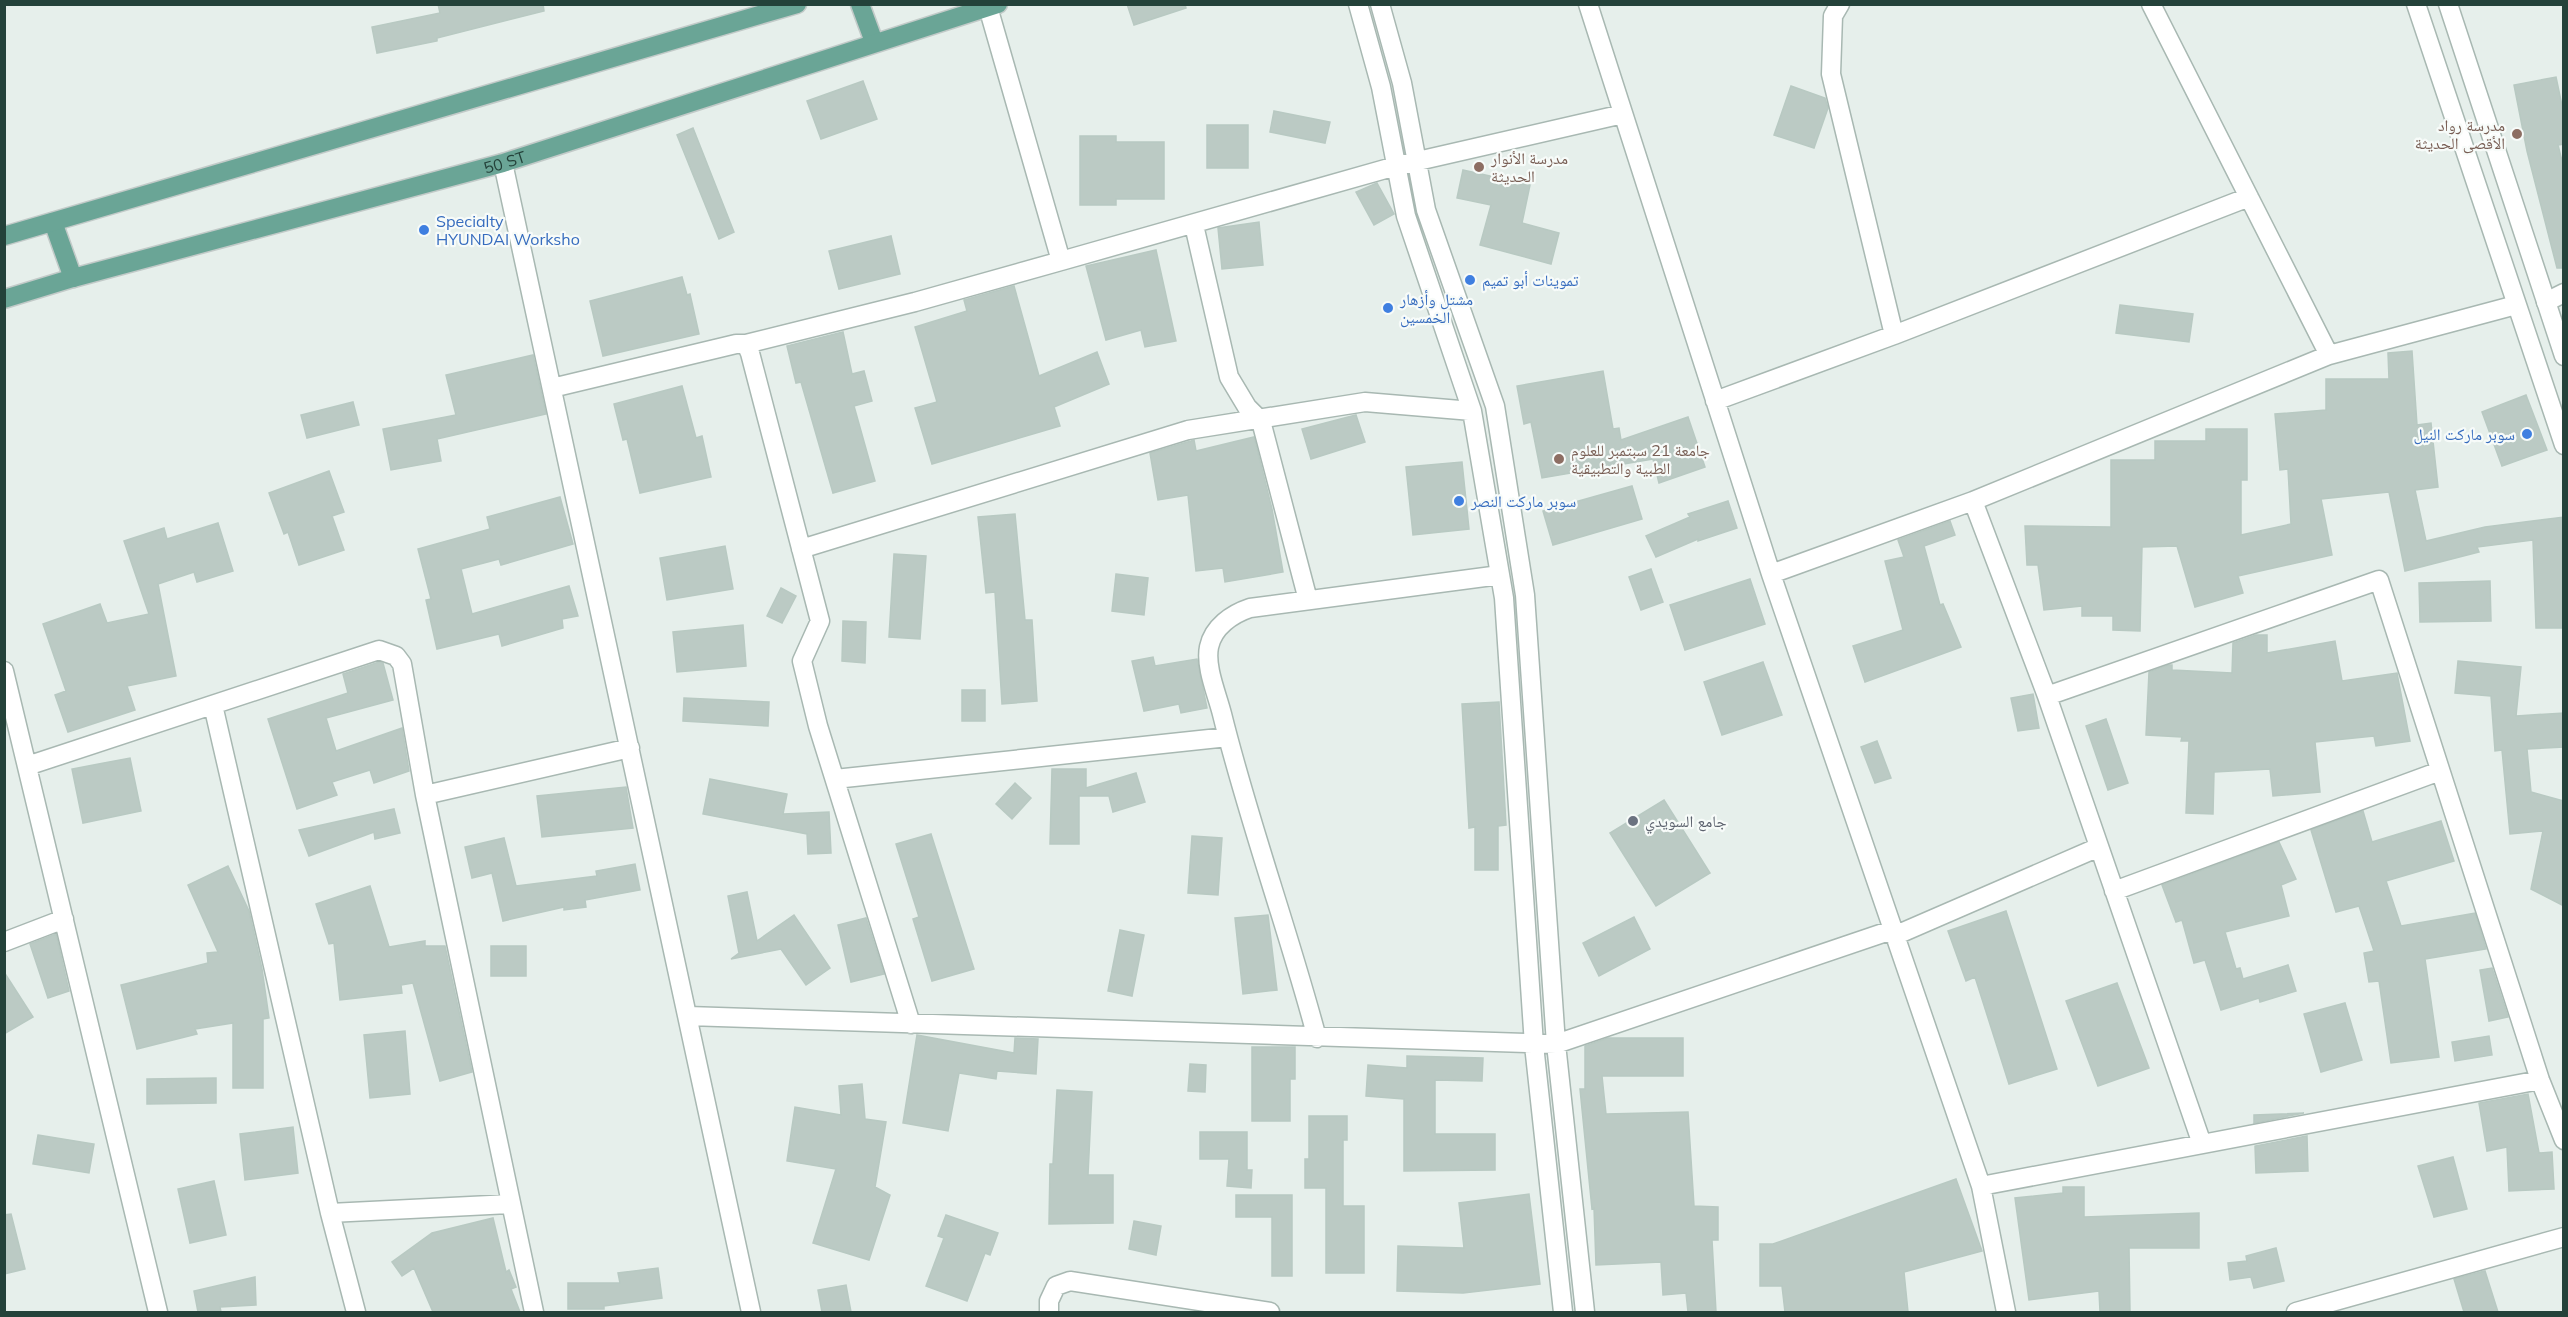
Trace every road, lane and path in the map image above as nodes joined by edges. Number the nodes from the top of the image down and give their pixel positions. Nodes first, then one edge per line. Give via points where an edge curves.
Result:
1 (797, 4) edge
2 (860, 4) edge
3 (1358, 4) edge
4 (1380, 4) edge
5 (1588, 4) edge
6 (1840, 4) edge
7 (2151, 4) edge
8 (2416, 4) edge
9 (2448, 4) edge
10 (993, 6) edge
11 (874, 42) junction
12 (1623, 114) junction
13 (503, 163) junction
14 (1417, 163) junction
15 (1396, 166) junction
16 (2249, 197) junction
17 (53, 222) junction
18 (1194, 225) junction
19 (4, 236) edge
20 (1060, 261) junction
21 (73, 278) junction
22 (2564, 293) edge
23 (4, 299) edge
24 (2546, 302) junction
25 (2516, 305) junction
26 (1894, 335) junction
27 (746, 344) junction
28 (2329, 355) junction
29 (2564, 356) edge
30 (552, 388) junction
31 (1715, 401) junction
32 (1472, 411) junction
33 (1261, 421) junction
34 (2563, 444) edge
35 (1973, 501) junction
36 (801, 549) junction
37 (1771, 574) junction
38 (1500, 575) junction
39 (1308, 600) junction
40 (4, 671) edge
41 (2047, 696) junction
42 (213, 705) junction
43 (1228, 737) junction
44 (630, 748) junction
45 (27, 766) junction
46 (2440, 771) junction
47 (835, 779) junction
48 (425, 795) junction
49 (2099, 847) junction
50 (2114, 891) junction
51 (64, 919) junction
52 (1893, 933) junction
53 (4, 942) edge
54 (688, 1016) junction
55 (911, 1024) junction
56 (1317, 1038) junction
57 (1556, 1044) junction
58 (1534, 1045) junction
59 (2540, 1080) junction
60 (2564, 1140) edge
61 (2202, 1144) junction
62 (1981, 1186) junction
63 (511, 1204) junction
64 (330, 1213) junction
65 (2564, 1237) edge
66 (158, 1312) edge
67 (356, 1312) edge
68 (534, 1312) edge
69 (751, 1312) edge
70 (1049, 1312) edge
71 (1270, 1312) edge
72 (1563, 1312) edge
73 (1585, 1312) edge
74 (2006, 1312) edge
75 (2296, 1312) edge

1 - 17 main road
2 - 11 main road
3 - 15 street via 1381,87
4 - 14 street via 1402,83
5 - 12 street
6 - 26 street via 1833,16 1831,74
7 - 16 street
8 - 25 street
9 - 24 street
10 - 11 main road, 50 ST
10 - 20 street
11 - 13 main road, 50 ST
12 - 14 street
12 - 31 street
13 - 21 main road, 50 ST
13 - 30 street
14 - 15 street
14 - 57 street via 1426,210 1495,406 1523,583
15 - 18 street
15 - 32 street via 1406,216
16 - 26 street
16 - 28 street
17 - 19 main road
17 - 21 main road
18 - 20 street
18 - 33 street via 1229,377 1247,407
20 - 27 street
21 - 23 main road, 50 ST
22 - 24 street
24 - 29 street
25 - 28 street
25 - 34 street
26 - 31 street
27 - 30 street
27 - 36 street
28 - 35 street
30 - 44 street
31 - 37 street
32 - 33 street via 1365,402
32 - 38 street
33 - 36 street via 1188,430
33 - 39 street
35 - 37 street
35 - 41 street
36 - 47 street via 820,621 802,661
37 - 52 street
38 - 39 street
38 - 58 street
39 - 43 street via 1238,612 1213,637 1209,659
40 - 45 street
41 - 46 street via 2379,580
41 - 49 street
42 - 45 street
42 - 48 street via 379,650 396,656 402,664
42 - 64 street
43 - 47 street
43 - 56 street
44 - 48 street
44 - 54 street
45 - 51 street
46 - 50 street
46 - 59 street
47 - 55 street
48 - 63 street
49 - 50 street
49 - 52 street
50 - 61 street
51 - 53 street
51 - 66 street
52 - 57 street
52 - 62 street
54 - 55 street
54 - 69 street
55 - 56 street
56 - 58 street
57 - 58 street
57 - 73 street
58 - 72 street
59 - 60 street
59 - 61 street
61 - 62 street
62 - 74 street
63 - 64 street
63 - 68 street
64 - 67 street
65 - 75 street
70 - 71 street via 1056,1286 1083,1281

